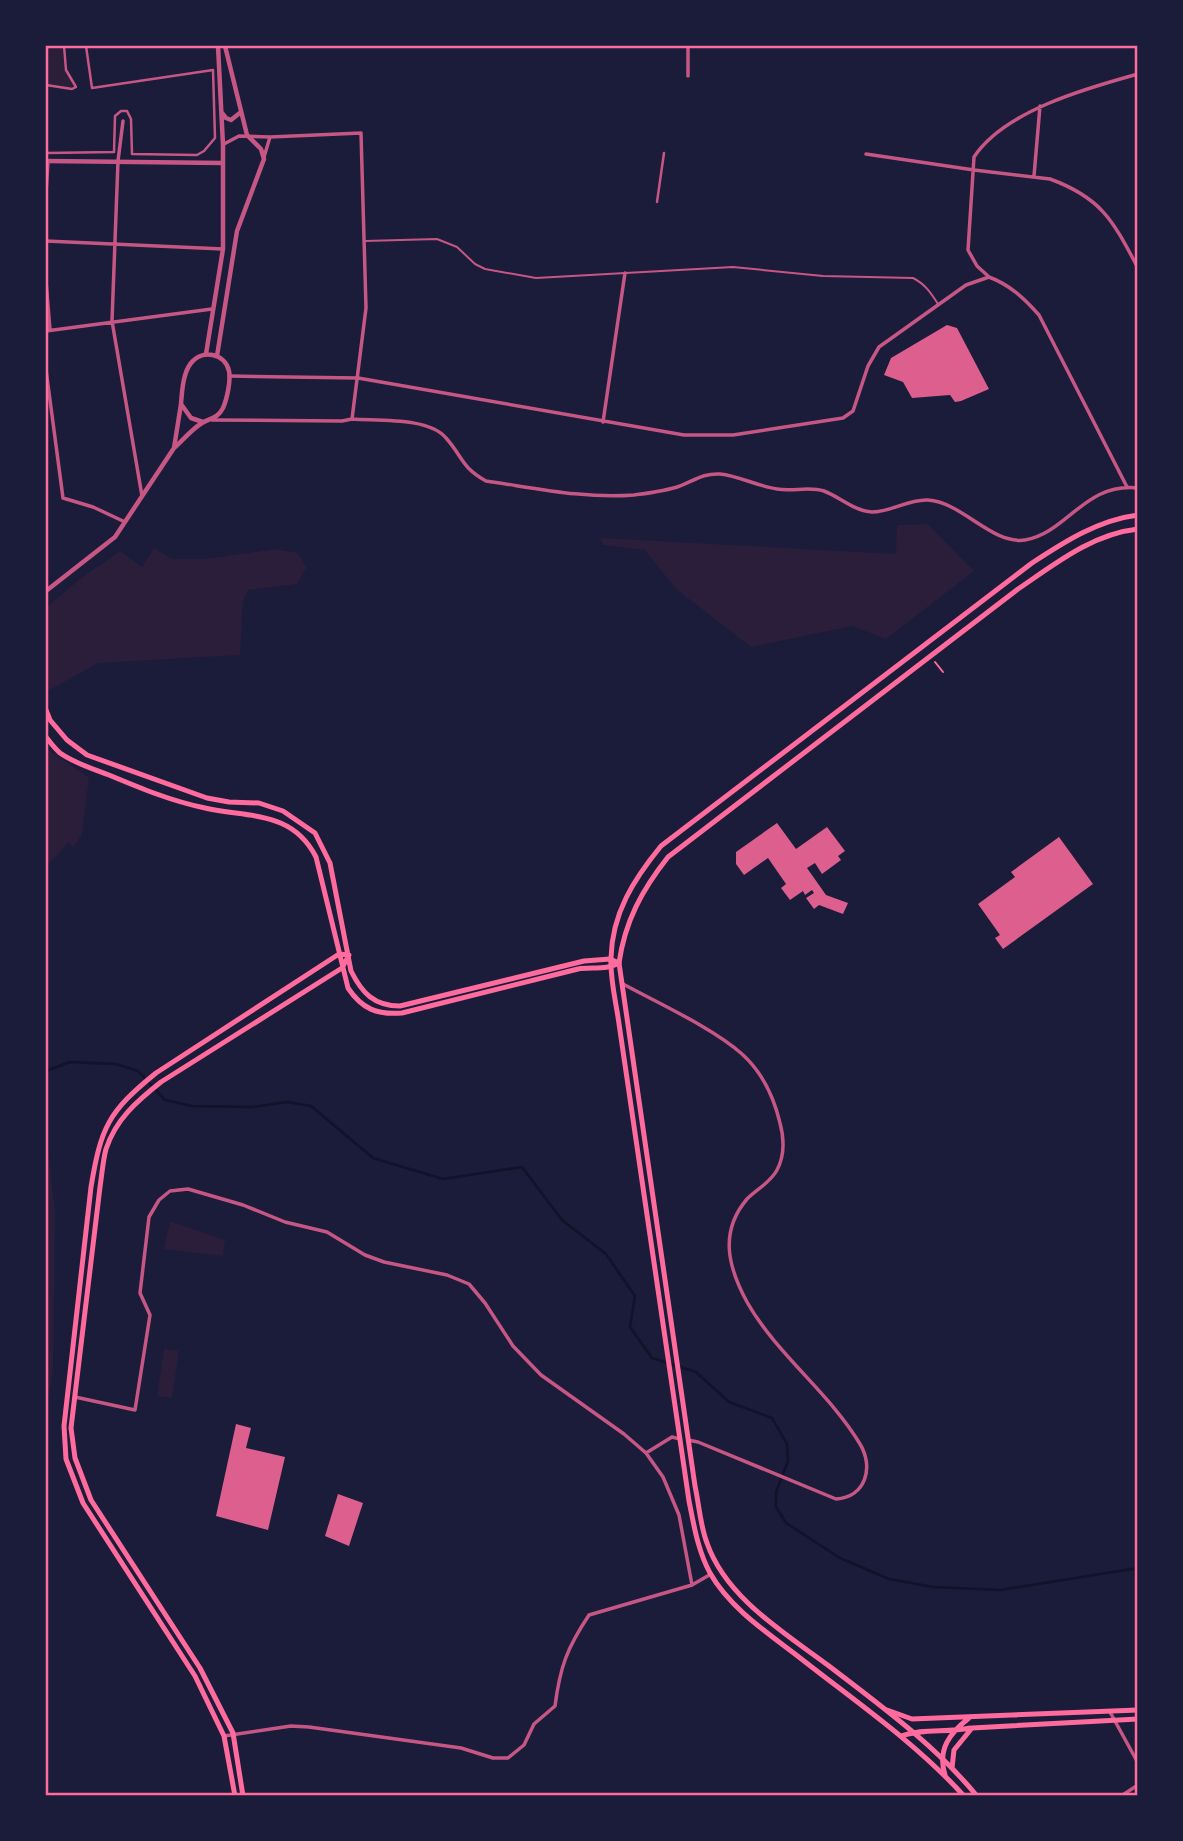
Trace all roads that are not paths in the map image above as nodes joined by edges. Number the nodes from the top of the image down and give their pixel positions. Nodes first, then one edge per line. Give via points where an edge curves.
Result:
1 (64, 46) edge
2 (86, 46) edge
3 (218, 46) edge
4 (225, 46) edge
5 (688, 46) edge
6 (1138, 74) edge
7 (688, 76) dead end
8 (46, 85) edge
9 (1040, 106) junction
10 (221, 112) junction
11 (241, 112) junction
12 (123, 121) dead end
13 (247, 135) junction
14 (270, 137) junction
15 (223, 145) junction
16 (46, 153) edge
17 (664, 153) dead end
18 (866, 153) dead end
19 (264, 159) junction
20 (47, 161) edge
21 (118, 161) junction
22 (223, 163) junction
23 (974, 170) junction
24 (1034, 176) junction
25 (46, 193) edge
26 (657, 202) dead end
27 (46, 241) edge
28 (365, 241) junction
29 (115, 243) junction
30 (223, 248) junction
31 (1138, 268) edge
32 (625, 273) junction
33 (989, 277) junction
34 (46, 282) edge
35 (939, 305) junction
36 (212, 309) junction
37 (112, 321) junction
38 (48, 330) edge
39 (206, 354) junction
40 (217, 356) junction
41 (46, 370) edge
42 (229, 376) junction
43 (358, 378) junction
44 (181, 404) junction
45 (352, 419) junction
46 (212, 420) junction
47 (203, 422) junction
48 (603, 422) junction
49 (174, 449) junction
50 (1127, 487) junction
51 (1138, 488) edge
52 (142, 496) junction
53 (1138, 516) edge
54 (125, 522) junction
55 (1138, 529) edge
56 (46, 591) edge
57 (46, 709) edge
58 (46, 737) edge
59 (339, 954) junction
60 (349, 955) junction
61 (610, 959) junction
62 (619, 963) junction
63 (342, 968) junction
64 (611, 968) junction
65 (621, 983) junction
66 (75, 1397) junction
67 (646, 1453) junction
68 (711, 1574) junction
69 (692, 1585) junction
70 (884, 1709) junction
71 (1138, 1710) edge
72 (1110, 1712) junction
73 (969, 1718) junction
74 (1138, 1719) edge
75 (1115, 1720) junction
76 (972, 1728) junction
77 (914, 1732) junction
78 (951, 1732) junction
79 (233, 1733) junction
80 (224, 1736) junction
81 (901, 1736) junction
82 (942, 1758) junction
83 (1138, 1763) edge
84 (952, 1768) junction
85 (945, 1775) junction
86 (1138, 1786) edge
87 (235, 1796) edge
88 (243, 1796) edge
89 (964, 1796) edge
90 (977, 1796) edge
91 (1121, 1796) edge

1 - 8 street via 66,70 76,87
2 - 16 street via 92,88 213,70 215,138 197,155 132,154 131,119 127,111 121,111 115,116 114,152
3 - 10 street
4 - 11 street
5 - 7 street
6 - 9 street
9 - 23 street via 981,147 974,157
9 - 24 street
10 - 11 street via 231,120
10 - 15 street
11 - 13 street
12 - 21 street
13 - 14 street
13 - 15 street
13 - 19 street
14 - 19 street
14 - 28 street via 361,133
15 - 22 street
17 - 26 street
18 - 23 street
19 - 40 street via 237,231
20 - 21 street
20 - 25 street
21 - 22 street
21 - 29 street
22 - 30 street
23 - 24 street
23 - 33 street via 968,250
24 - 31 street via 1061,183 1093,200 1118,231
27 - 29 street
28 - 32 lane via 437,239 457,247 485,269 536,278
28 - 43 street via 366,308
29 - 30 street
29 - 37 street
30 - 36 street
32 - 35 lane via 733,267 913,278
32 - 48 street
33 - 35 street via 976,279
33 - 50 street via 1022,296 1039,315
34 - 38 street
35 - 48 street via 879,347 868,366 859,401 843,418 733,435 684,435
36 - 37 street
36 - 39 street
37 - 38 street
37 - 52 street
39 - 40 street
39 - 44 street via 190,364
40 - 42 street via 227,365
41 - 54 street via 62,498
42 - 43 street
42 - 46 street via 223,408
43 - 45 street
43 - 48 street
44 - 47 street via 191,418
44 - 49 street
45 - 46 street
45 - 50 street via 433,428 446,437 462,463 486,481 598,496 663,491 698,476 722,474 780,490 810,488 874,512 914,500 933,500 1012,540 1041,535 1097,495
46 - 47 street
47 - 49 street
49 - 52 street
50 - 51 street
52 - 54 street
53 - 61 main road via 1101,524 1032,563 661,846 626,893
54 - 56 street via 115,537
55 - 62 main road via 1105,536 1018,589 668,857 637,900
57 - 60 main road via 67,740 87,755 206,797 259,803 301,821 315,833 330,863
58 - 59 main road via 59,752 82,764 173,800 261,816 294,831 316,857
59 - 60 main road
59 - 63 main road
59 - 80 main road via 156,1073 110,1118 98,1148 64,1426 66,1459 83,1503 195,1676
60 - 61 main road via 359,987 371,999 389,1006
60 - 63 main road
61 - 62 main road
61 - 64 main road
62 - 64 main road
62 - 65 main road
63 - 64 main road via 355,998 369,1010 392,1014 578,969
63 - 66 main road via 161,1082 117,1124 106,1150
64 - 68 main road via 689,1501 698,1547
65 - 67 street via 743,1054 775,1104 783,1143 779,1167 734,1217 729,1227 730,1260 760,1322 860,1444 866,1475 857,1492 836,1499 698,1442 672,1437
65 - 70 main road via 706,1543 740,1594
66 - 67 street via 135,1410 150,1315 140,1293 149,1217 170,1191 188,1189 327,1232 384,1262 469,1284 513,1346 541,1375
66 - 79 main road via 75,1458 91,1500 201,1668
67 - 69 street via 679,1515
68 - 69 street
68 - 81 main road via 757,1625
69 - 79 street via 589,1615 560,1670 555,1706 534,1724 524,1745 508,1758 309,1727
70 - 73 main road via 912,1719
70 - 77 main road
71 - 72 main road
72 - 73 main road
72 - 75 street
73 - 78 main road
74 - 75 main road
75 - 76 main road
75 - 83 street
76 - 78 main road
76 - 84 main road via 954,1750
77 - 78 main road
77 - 81 main road
77 - 82 main road
78 - 82 main road
79 - 80 street
79 - 88 main road
80 - 87 main road
81 - 85 main road
82 - 84 main road
82 - 85 main road
84 - 90 main road
85 - 89 main road
86 - 91 street

